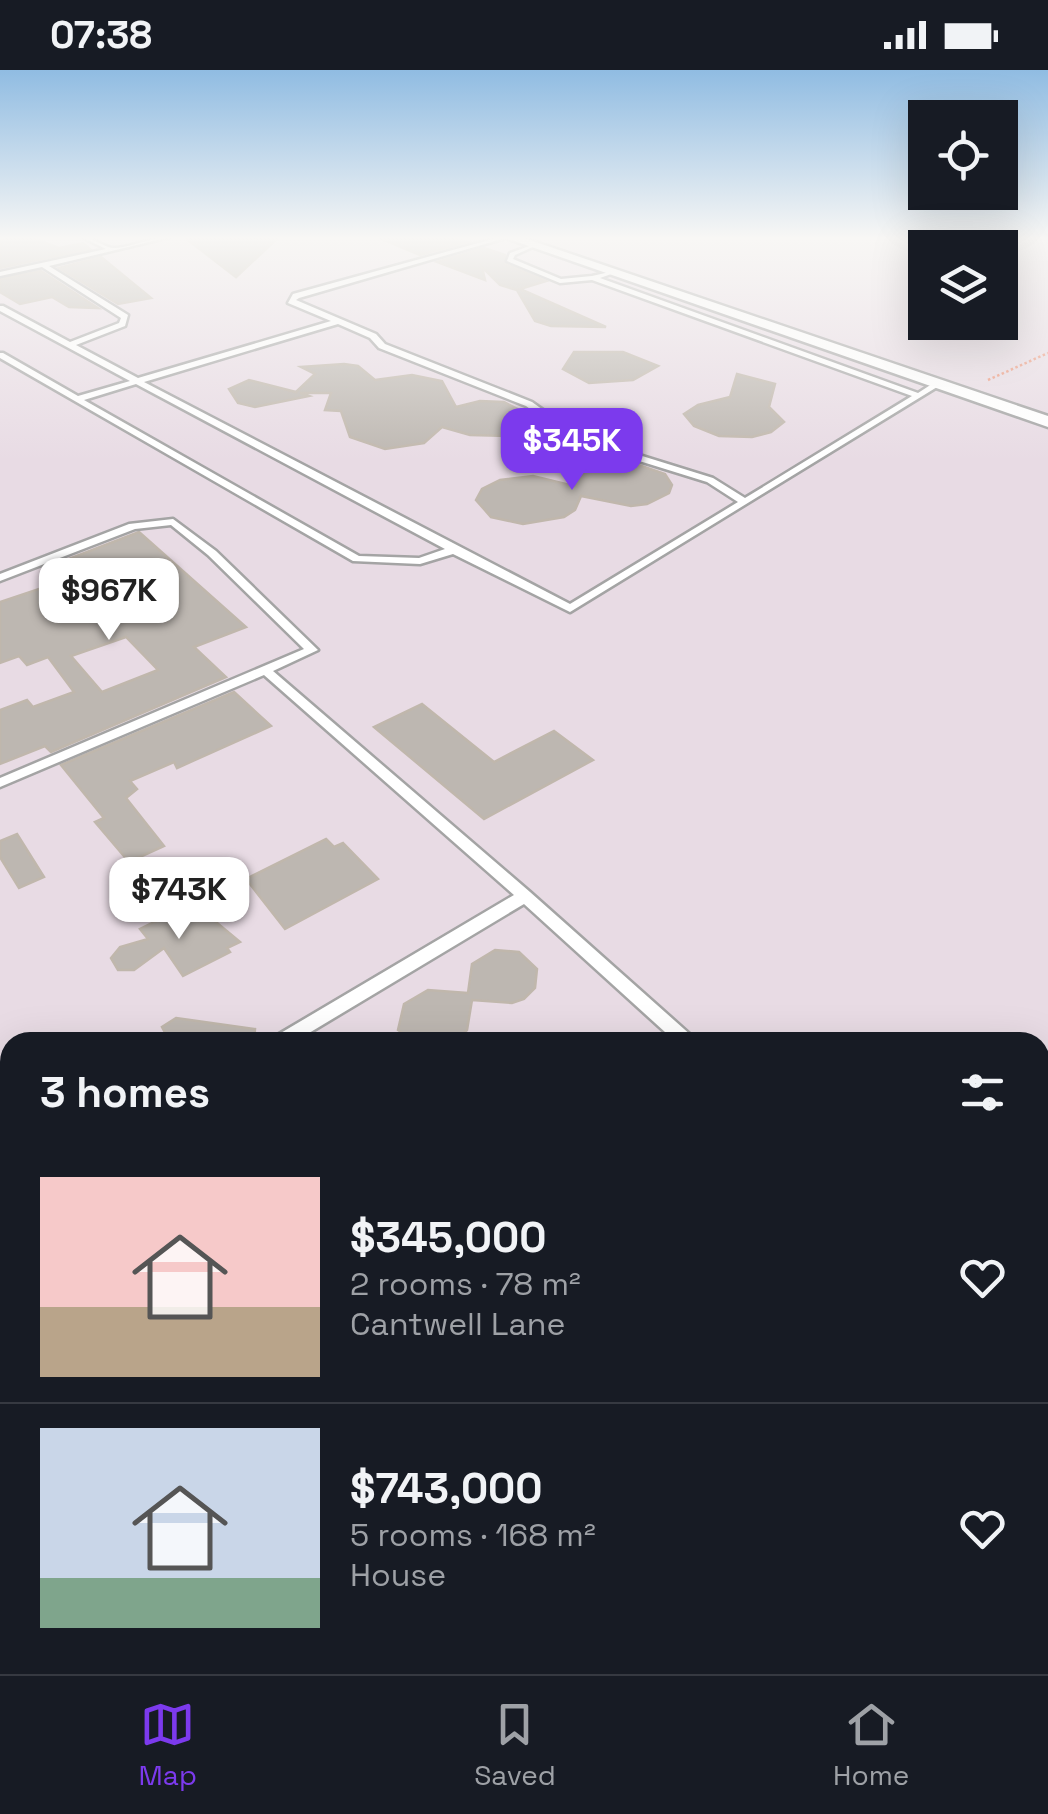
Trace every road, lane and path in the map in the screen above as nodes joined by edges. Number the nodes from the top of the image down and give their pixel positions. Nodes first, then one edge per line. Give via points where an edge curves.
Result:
1 (7, 312) edge
2 (117, 312) edge
3 (317, 312) edge
4 (686, 312) edge
5 (728, 312) edge
6 (339, 321) junction
7 (69, 345) junction
8 (1048, 353) edge
9 (0, 355) edge
10 (137, 381) junction
11 (938, 384) junction
12 (963, 392) junction
13 (919, 396) junction
14 (76, 399) junction
15 (1048, 422) edge
16 (746, 502) junction
17 (454, 550) junction
18 (0, 578) edge
19 (265, 670) junction
20 (0, 783) edge
21 (525, 896) junction
22 (297, 1032) edge
23 (676, 1032) edge

1 - 7 lane
2 - 7 lane via 125,317 122,324
3 - 6 lane
4 - 13 lane
5 - 11 street
6 - 10 lane
6 - 16 lane via 382,346 529,404 578,439 710,480
7 - 10 lane
8 - 12 path
9 - 14 lane
10 - 14 lane
10 - 17 lane
11 - 12 street
11 - 13 lane
12 - 15 street
13 - 16 lane
14 - 17 lane via 358,559 420,561
16 - 17 lane via 570,610
18 - 19 lane via 133,526 174,522 312,650
19 - 20 lane
19 - 21 lane
21 - 22 lane
21 - 23 lane

